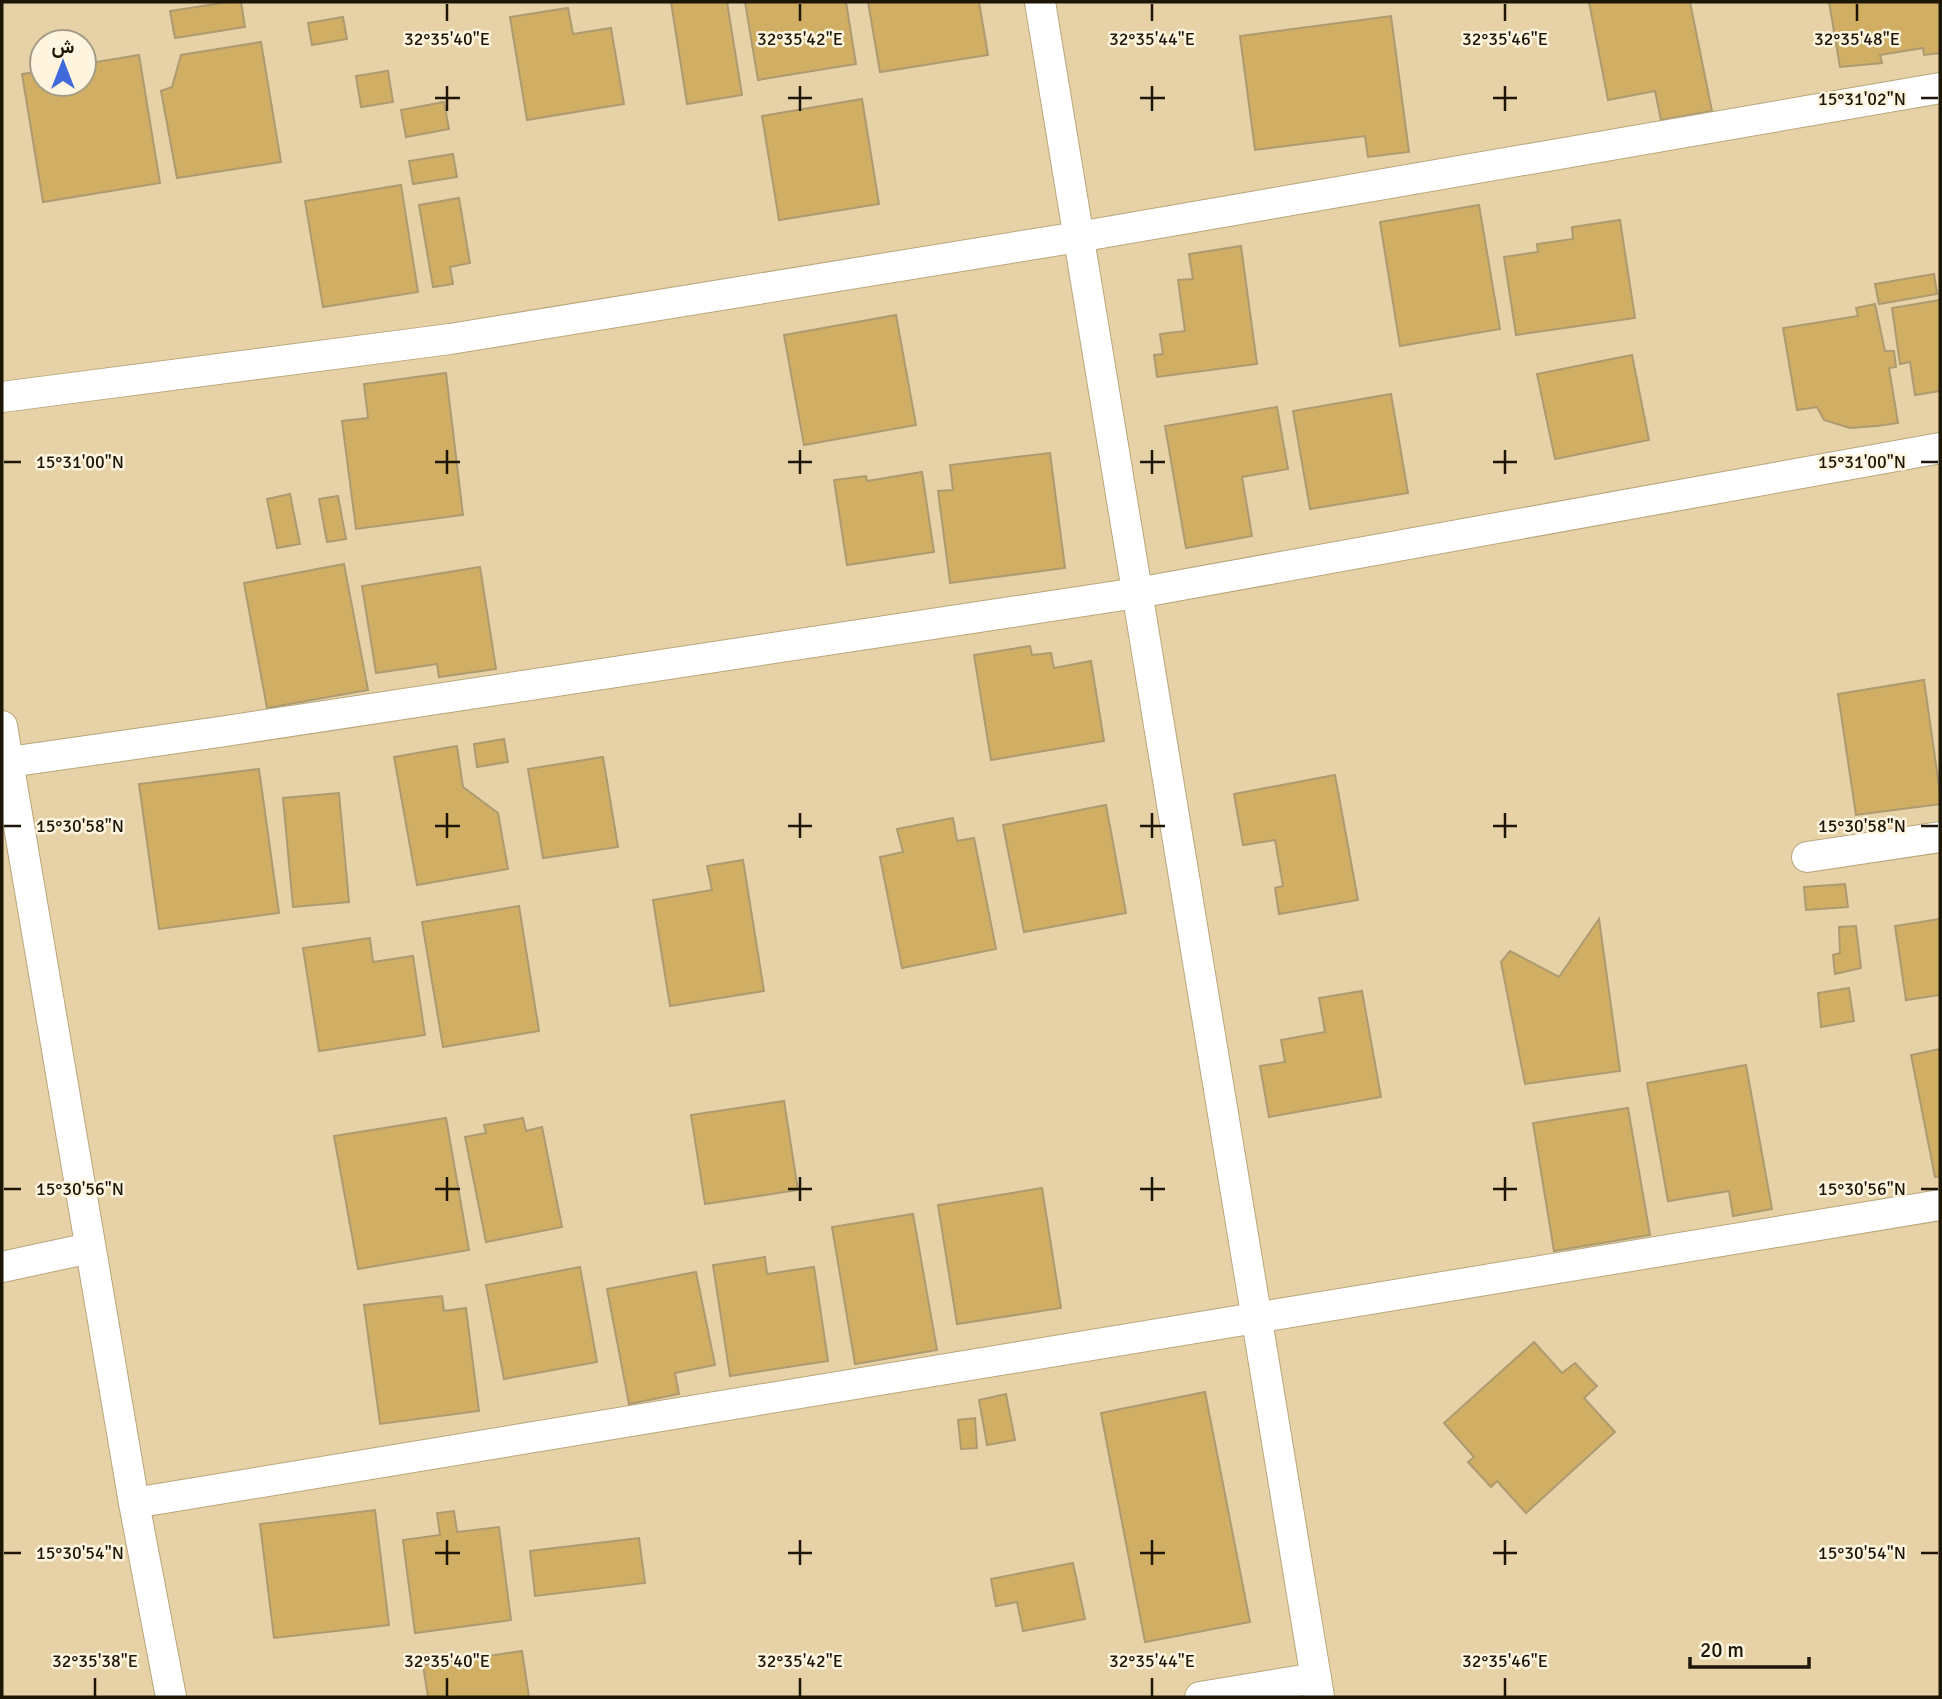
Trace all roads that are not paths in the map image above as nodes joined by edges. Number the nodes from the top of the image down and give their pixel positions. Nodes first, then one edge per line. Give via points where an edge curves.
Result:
1 (1040, 2) edge
2 (1940, 88) edge
3 (1078, 237) junction
4 (2, 397) edge
5 (1940, 448) edge
6 (1137, 593) junction
7 (2, 726) edge
8 (9, 761) junction
9 (1940, 837) edge
10 (1807, 857) dead end
11 (1940, 1205) edge
12 (90, 1248) junction
13 (2, 1267) edge
14 (1257, 1318) junction
15 (134, 1503) junction
16 (1318, 1688) edge
17 (171, 1697) edge
18 (1200, 1697) edge

1 - 3 street
2 - 3 street
3 - 4 street via 450,339
3 - 6 street
5 - 6 street
6 - 8 street
6 - 14 street
7 - 8 street
8 - 12 street
9 - 10 street
11 - 14 street
12 - 13 street
12 - 15 street
14 - 15 street
14 - 16 street
15 - 17 street
16 - 18 street

